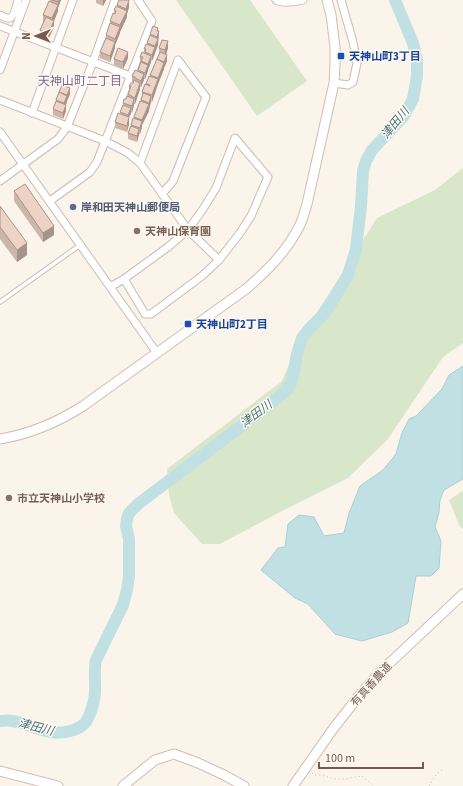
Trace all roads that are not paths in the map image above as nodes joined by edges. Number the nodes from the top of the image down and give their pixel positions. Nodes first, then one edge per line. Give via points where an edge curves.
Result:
1 (18, 0) edge
2 (26, 0) edge
3 (73, 0) edge
4 (115, 0) edge
5 (138, 0) edge
6 (276, 0) edge
7 (301, 0) edge
8 (327, 0) edge
9 (341, 0) edge
10 (0, 15) edge
11 (0, 26) edge
12 (15, 31) junction
13 (56, 47) junction
14 (93, 62) junction
15 (0, 70) edge
16 (130, 76) junction
17 (334, 83) junction
18 (0, 100) edge
19 (32, 113) junction
20 (67, 127) junction
21 (0, 132) edge
22 (105, 141) junction
23 (140, 163) junction
24 (24, 164) junction
25 (0, 181) edge
26 (162, 194) junction
27 (50, 201) junction
28 (188, 230) junction
29 (81, 245) junction
30 (219, 260) junction
31 (124, 279) junction
32 (110, 287) junction
33 (0, 302) edge
34 (157, 353) junction
35 (0, 439) edge
36 (463, 594) edge
37 (0, 771) edge
38 (58, 786) edge
39 (123, 786) edge
40 (244, 786) edge
41 (293, 786) edge

1 - 10 street via 13,16 7,18
2 - 12 street
3 - 13 street
4 - 14 street
5 - 16 street via 152,21
6 - 7 street
8 - 17 street via 335,47
9 - 17 street via 357,63 353,82 348,85
11 - 12 street
12 - 13 street
12 - 15 street
13 - 14 street
13 - 19 street
14 - 16 street
14 - 20 street
16 - 22 street
17 - 34 street via 307,204 301,223 290,243 279,258 246,289
18 - 19 street
19 - 20 street
20 - 22 street
20 - 24 street via 58,139
21 - 24 street
22 - 23 street via 128,153
22 - 27 street via 90,172
23 - 26 street
23 - 26 street via 178,60 206,97 173,181
24 - 25 street
24 - 27 street
26 - 28 street
27 - 29 street
28 - 30 street
28 - 30 street via 216,188 235,138 268,177 251,216
28 - 31 street
29 - 32 street
29 - 33 lane
30 - 31 street via 202,276 150,314 145,314
31 - 32 street
32 - 34 street
34 - 35 street via 72,414 42,428
36 - 41 street, 有真香農道 via 378,674 333,729
37 - 38 street
39 - 40 street via 154,760 174,754

